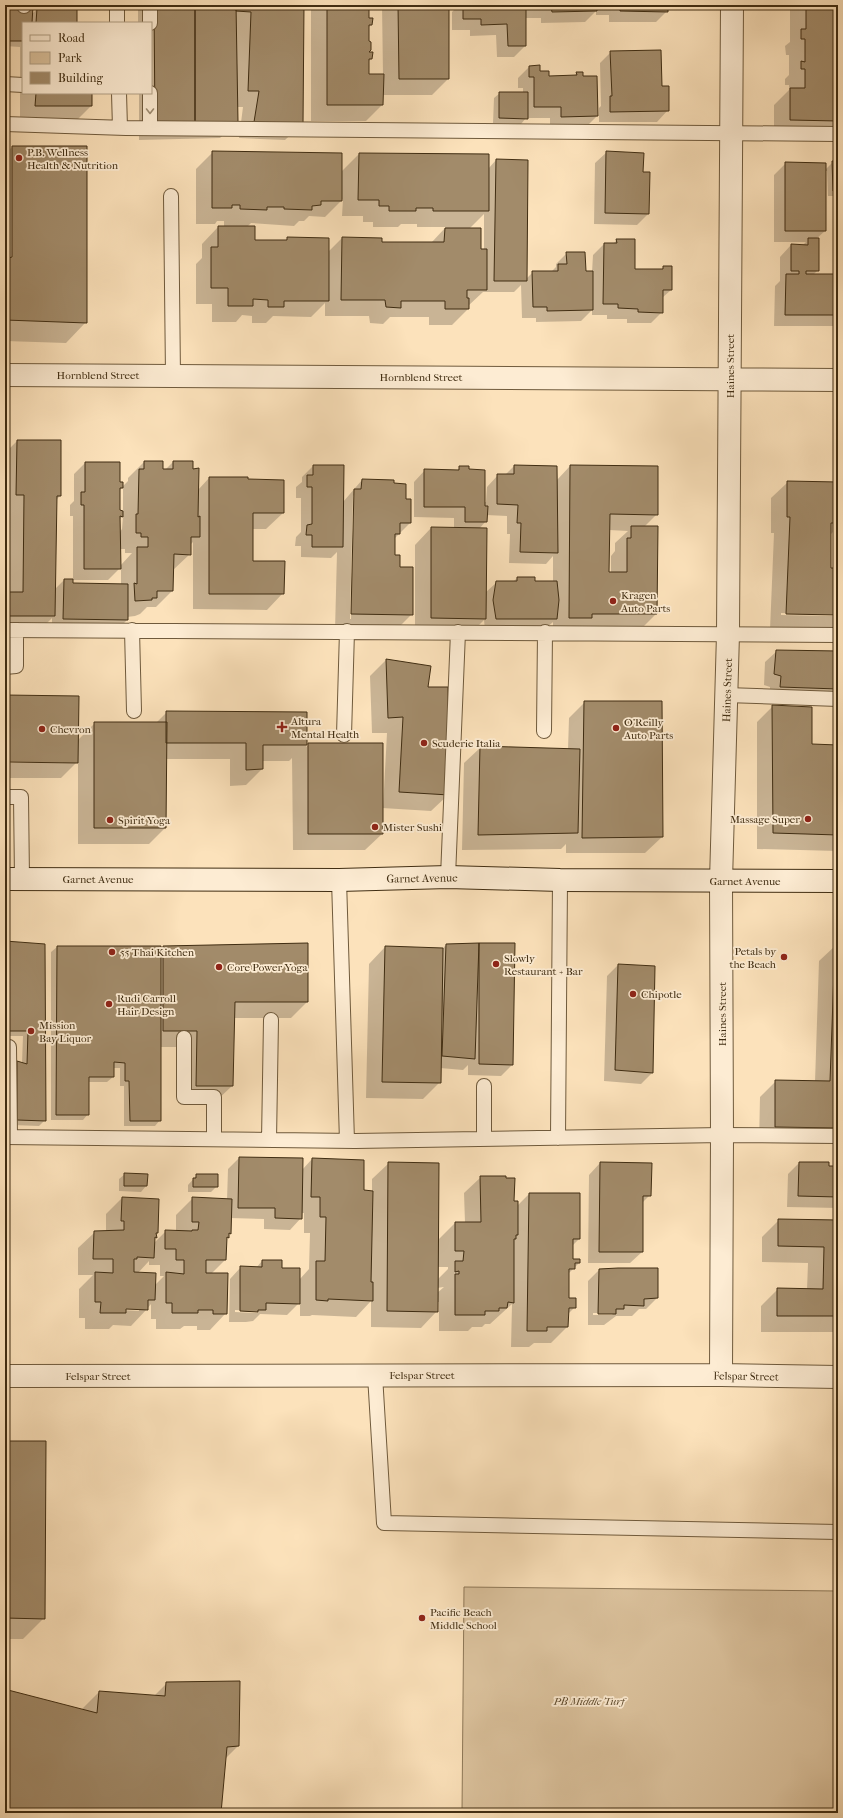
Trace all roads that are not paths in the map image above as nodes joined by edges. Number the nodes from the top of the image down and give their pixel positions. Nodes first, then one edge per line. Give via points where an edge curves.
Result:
1 (117, 5) edge
2 (150, 5) edge
3 (732, 5) edge
4 (117, 22) edge
5 (150, 22) edge
6 (5, 84) edge
7 (22, 85) edge
8 (119, 94) edge
9 (150, 94) edge
10 (5, 124) edge
11 (120, 128) junction
12 (150, 128) junction
13 (730, 132) junction
14 (838, 134) edge
15 (171, 196) dead end
16 (5, 374) edge
17 (173, 376) junction
18 (730, 379) junction
19 (838, 380) edge
20 (10, 630) edge
21 (132, 630) junction
22 (347, 631) junction
23 (458, 632) junction
24 (545, 632) junction
25 (728, 634) junction
26 (838, 635) edge
27 (5, 667) edge
28 (726, 695) junction
29 (838, 699) edge
30 (134, 710) dead end
31 (544, 731) dead end
32 (344, 735) dead end
33 (5, 797) edge
34 (448, 877) junction
35 (13, 879) edge
36 (339, 880) junction
37 (560, 880) junction
38 (721, 881) junction
39 (838, 881) edge
40 (271, 1020) dead end
41 (184, 1038) dead end
42 (9, 1047) dead end
43 (484, 1086) dead end
44 (722, 1135) junction
45 (838, 1136) edge
46 (7, 1137) edge
47 (558, 1138) junction
48 (214, 1139) junction
49 (484, 1139) junction
50 (269, 1140) junction
51 (346, 1141) junction
52 (375, 1375) junction
53 (721, 1375) junction
54 (5, 1376) edge
55 (838, 1377) edge
56 (838, 1532) edge

1 - 4 lane
2 - 5 lane
3 - 13 street, Haines Street
6 - 7 lane
8 - 11 lane
9 -> 12 lane
10 - 11 lane
11 - 12 lane
12 - 13 lane
13 - 14 lane
13 - 18 street, Haines Street
15 - 17 lane
16 - 17 street, Hornblend Street
17 - 18 street, Hornblend Street
18 - 19 street, Hornblend Street
18 - 25 street, Haines Street
20 - 21 lane
20 - 27 lane via 16,666
21 - 22 lane
21 - 30 lane
22 - 23 lane
22 - 32 lane
23 - 24 lane
23 - 34 lane
24 - 25 lane
24 - 31 lane
25 - 26 lane
25 - 28 street, Haines Street
28 - 29 lane
28 - 38 street, Haines Street
33 - 35 lane via 21,797
34 - 36 street, Garnet Avenue
34 - 37 street, Garnet Avenue
35 - 36 street, Garnet Avenue
36 - 51 lane
37 - 38 street, Garnet Avenue
37 - 47 lane
38 - 39 street, Garnet Avenue
38 - 44 street, Haines Street
40 - 50 lane
41 - 48 lane via 184,1097 214,1098
42 - 46 lane
43 - 49 lane
44 - 45 lane
44 - 47 lane
44 - 53 street, Haines Street
46 - 48 lane
47 - 49 lane
48 - 50 lane
49 - 51 lane
50 - 51 lane
52 - 53 street, Felspar Street
52 - 54 street, Felspar Street
52 - 56 lane via 384,1523
53 - 55 street, Felspar Street

